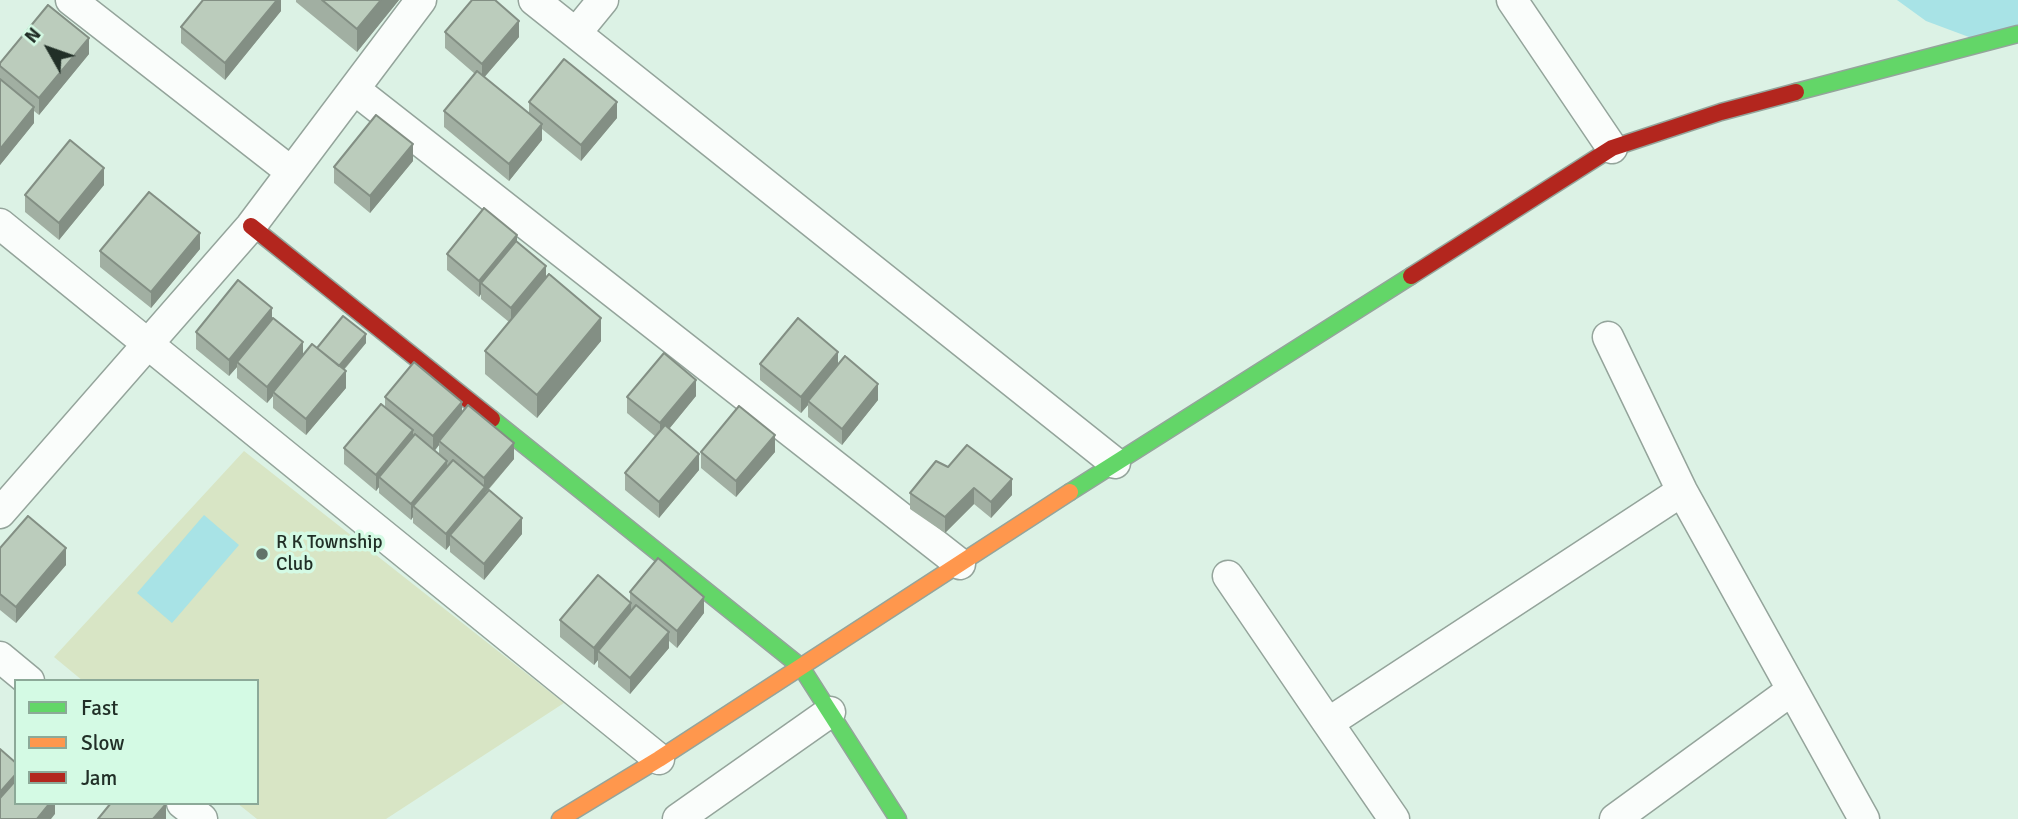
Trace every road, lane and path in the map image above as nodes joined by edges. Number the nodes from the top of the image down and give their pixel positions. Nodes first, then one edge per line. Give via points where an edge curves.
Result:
1 (71, 0) edge
2 (421, 0) edge
3 (534, 0) edge
4 (603, 0) edge
5 (1512, 0) edge
6 (576, 33) junction
7 (2018, 34) edge
8 (354, 89) junction
9 (1612, 148) junction
10 (290, 171) junction
11 (0, 224) edge
12 (251, 226) junction
13 (1608, 337) dead end
14 (149, 343) junction
15 (1115, 463) junction
16 (1682, 491) junction
17 (0, 513) edge
18 (960, 564) junction
19 (1228, 576) dead end
20 (0, 657) edge
21 (801, 667) junction
22 (27, 679) edge
23 (1792, 690) junction
24 (830, 712) junction
25 (1328, 723) junction
26 (659, 759) junction
27 (184, 805) edge
28 (695, 814) edge
29 (202, 819) edge
30 (560, 819) edge
31 (898, 819) edge
32 (1394, 819) edge
33 (1615, 819) edge
34 (1864, 819) edge

1 - 10 street
2 - 8 street
3 - 6 street
4 - 6 street
5 - 9 street
6 - 15 street
7 - 9 street via 1721,112
8 - 10 street
8 - 18 street
9 - 15 street
10 - 12 street
11 - 14 street
12 - 14 street
12 - 21 street
13 - 16 street
14 - 17 street
14 - 26 street
15 - 18 street
16 - 23 street
16 - 25 street
18 - 21 street
19 - 25 street
20 - 22 street
21 - 24 street
21 - 26 street
23 - 33 street
23 - 34 street
24 - 28 street
24 - 31 street
25 - 32 street
26 - 30 street
27 - 29 street

